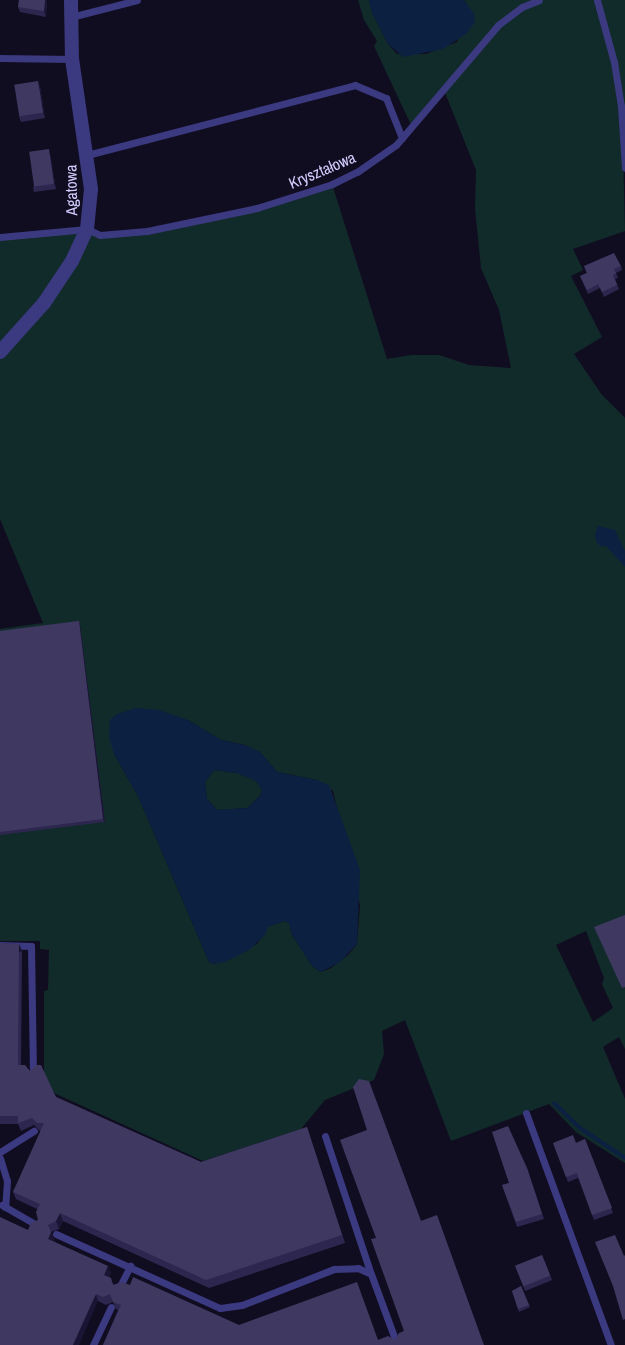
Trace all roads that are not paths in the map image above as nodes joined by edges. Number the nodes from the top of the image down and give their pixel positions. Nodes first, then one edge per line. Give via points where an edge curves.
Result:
1 (71, 0) edge
2 (137, 0) edge
3 (539, 0) edge
4 (597, 0) edge
5 (71, 17) junction
6 (0, 58) edge
7 (72, 59) junction
8 (402, 138) junction
9 (87, 155) junction
10 (625, 168) edge
11 (87, 229) junction
12 (0, 237) edge
13 (0, 352) edge
14 (0, 945) edge
15 (33, 1073) edge
16 (526, 1113) dead end
17 (34, 1131) edge
18 (325, 1136) dead end
19 (0, 1152) edge
20 (0, 1158) edge
21 (2, 1206) edge
22 (36, 1225) edge
23 (56, 1234) dead end
24 (129, 1266) junction
25 (371, 1274) junction
26 (119, 1288) edge
27 (111, 1307) edge
28 (396, 1342) edge
29 (93, 1345) edge
30 (611, 1345) edge

1 - 5 street, Agatowa
2 - 5 lane
3 - 8 lane, Kryształowa via 498,25
4 - 10 lane via 614,62
5 - 7 street, Agatowa
6 - 7 lane
7 - 9 street, Agatowa
8 - 9 lane via 386,98 354,85
8 - 11 lane, Kryształowa via 357,172 289,199 190,224 126,234 100,235
9 - 11 street, Agatowa via 91,200
11 - 12 lane, Kryształowa
11 - 13 street, Agatowa via 50,295
14 - 15 lane via 31,946
16 - 30 lane
17 - 19 lane
18 - 25 lane
20 - 21 lane via 7,1181
21 - 22 lane
23 - 24 lane
24 - 25 lane via 220,1308 242,1305 334,1269 358,1268
24 - 26 lane
25 - 28 lane
27 - 29 lane

